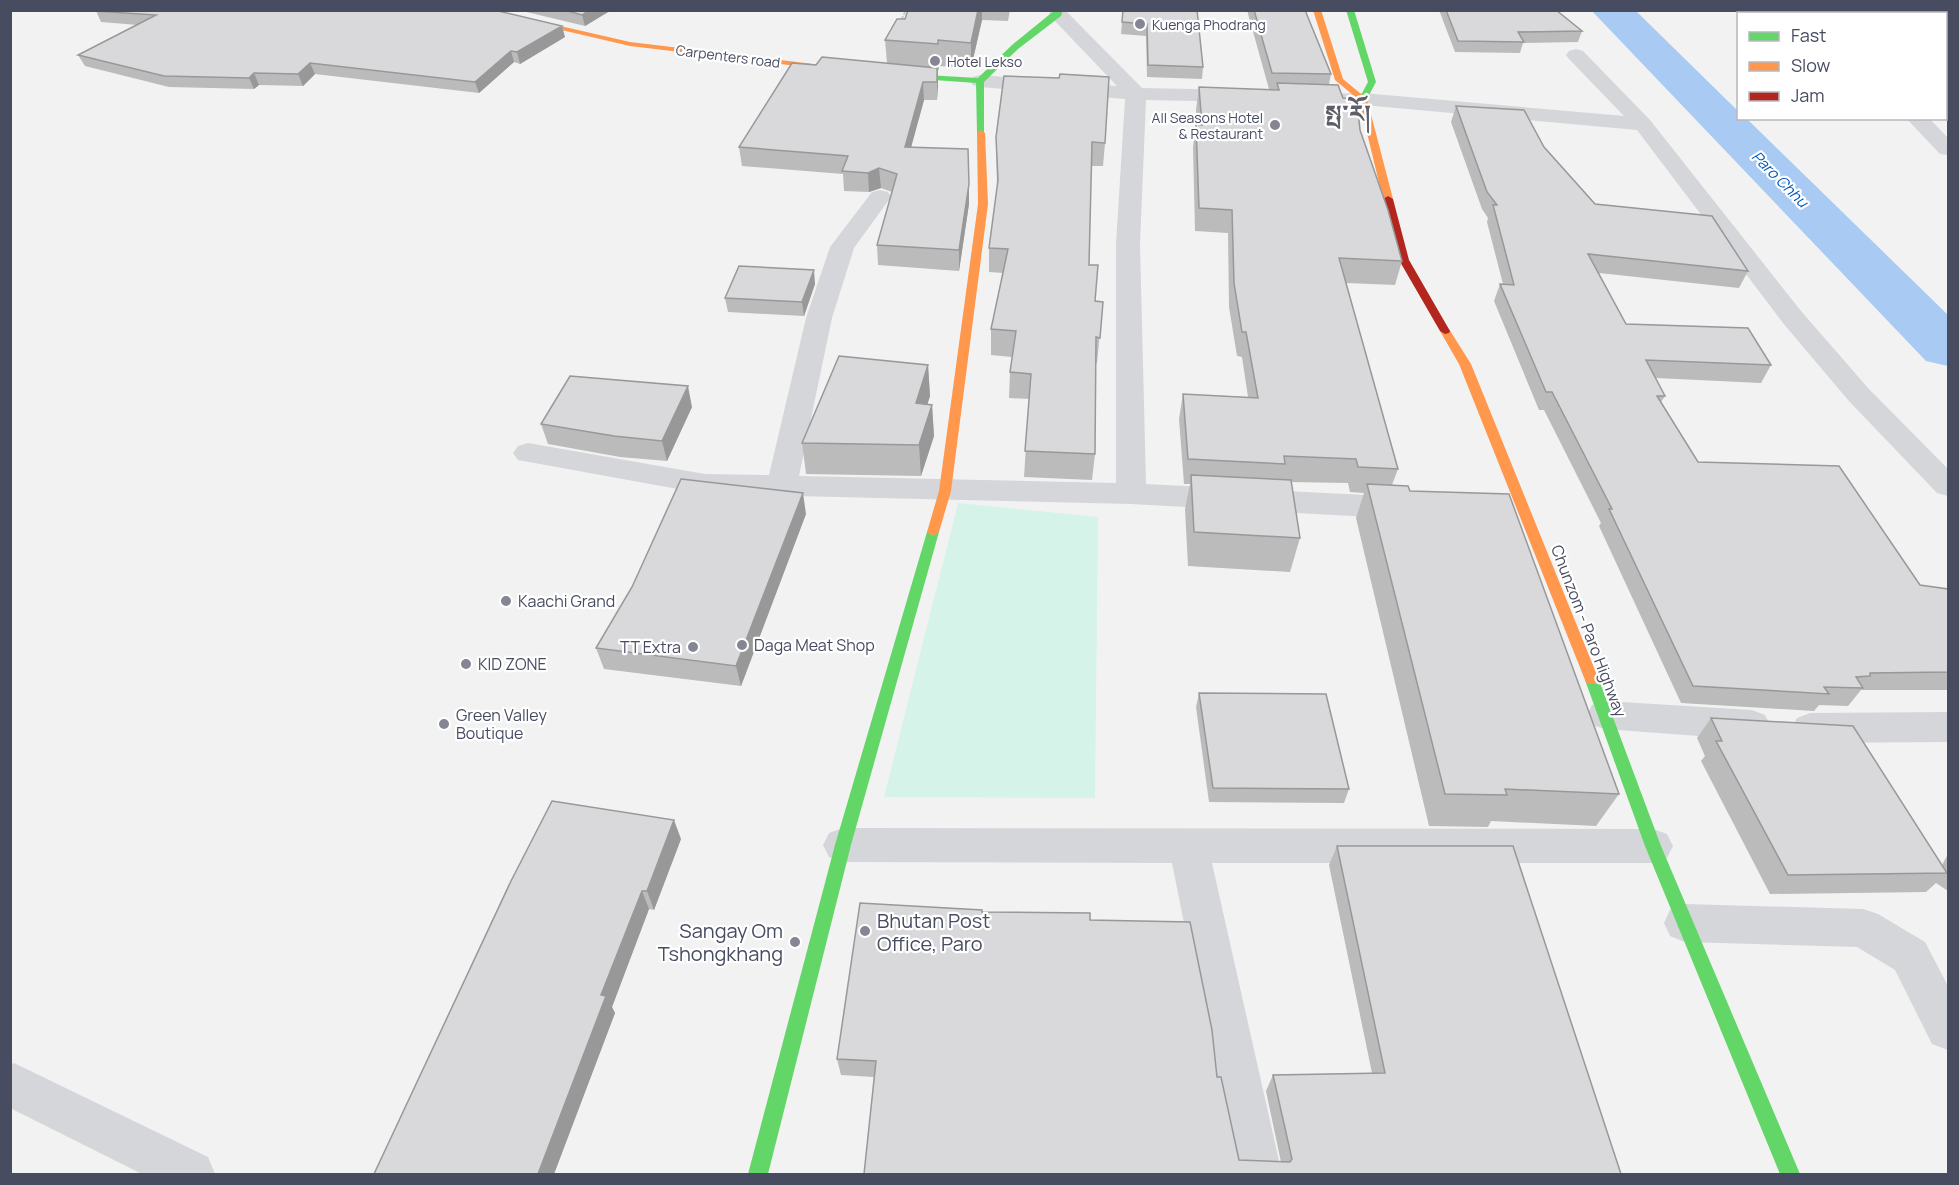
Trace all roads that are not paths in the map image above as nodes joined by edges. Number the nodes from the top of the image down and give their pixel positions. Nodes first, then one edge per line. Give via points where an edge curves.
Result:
1 (479, 10) edge
2 (1317, 10) edge
3 (1350, 10) edge
4 (1058, 12) edge
5 (1576, 55) dead end
6 (849, 70) edge
7 (872, 73) edge
8 (980, 81) junction
9 (1136, 94) junction
10 (1259, 97) edge
11 (1305, 98) edge
12 (1363, 99) junction
13 (1918, 120) edge
14 (1643, 124) junction
15 (1948, 149) edge
16 (880, 197) edge
17 (528, 453) dead end
18 (782, 486) junction
19 (1948, 486) edge
20 (945, 491) junction
21 (1131, 494) junction
22 (1430, 509) edge
23 (1489, 512) edge
24 (1525, 514) junction
25 (1605, 715) junction
26 (1948, 727) edge
27 (843, 845) junction
28 (1188, 845) junction
29 (1653, 846) junction
30 (1685, 923) junction
31 (1948, 1029) edge
32 (14, 1086) dead end
33 (191, 1174) edge
34 (758, 1174) edge
35 (1258, 1174) edge
36 (1790, 1174) edge

1 - 6 street, Carpenters road via 630,44
2 - 12 street via 1339,80
3 - 12 street, Chunzom - Paro Highway via 1372,82
4 - 8 street
4 - 9 street
5 - 14 street
7 - 8 street
8 - 9 street
8 - 20 street via 984,204
9 - 10 street
9 - 21 street via 1128,250
11 - 12 street
12 - 14 street
12 - 24 street, Chunzom - Paro Highway via 1404,260 1465,364
13 - 15 street
14 - 19 street via 1791,317 1858,394
16 - 18 street via 842,247 819,318
17 - 18 street via 705,484
18 - 20 street
20 - 21 street
20 - 27 street
21 - 22 street
23 - 24 street
24 - 25 street, Chunzom - Paro Highway
25 - 26 street via 1822,729
25 - 29 street, Chunzom - Paro Highway
27 - 28 street
27 - 34 street
28 - 29 street
28 - 35 street
29 - 30 street, Chunzom - Paro Highway
30 - 31 street via 1863,928 1910,956
30 - 36 street, Chunzom - Paro Highway
32 - 33 street

